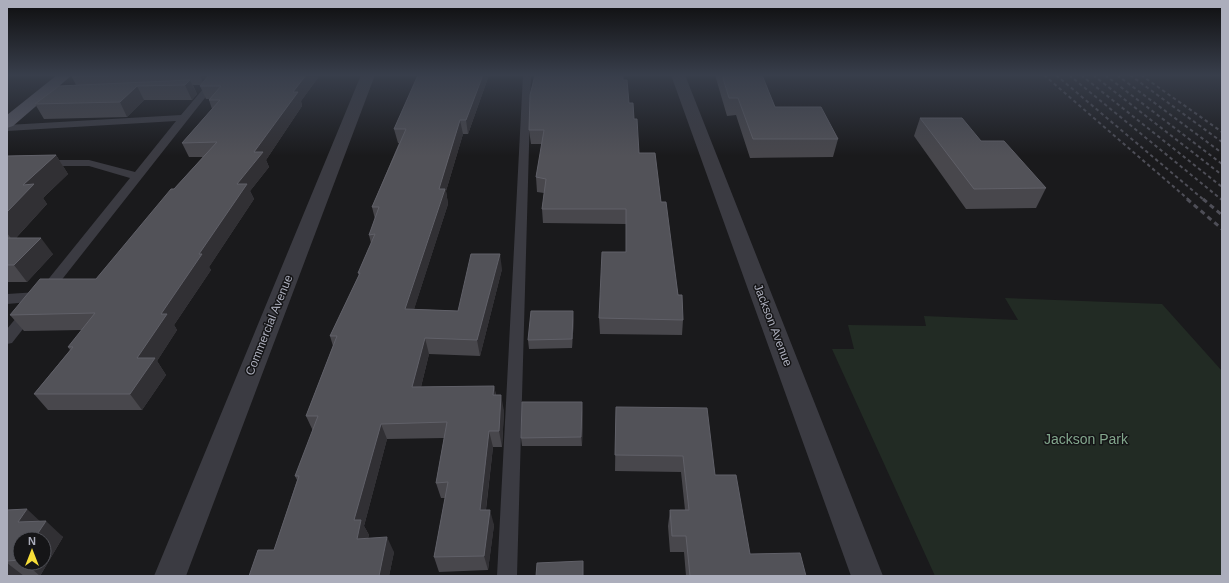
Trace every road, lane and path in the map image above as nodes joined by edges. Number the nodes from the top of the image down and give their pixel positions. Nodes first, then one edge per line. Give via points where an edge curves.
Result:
1 (32, 102) edge
2 (197, 102) edge
3 (357, 102) edge
4 (526, 102) edge
5 (688, 102) edge
6 (184, 118) junction
7 (7, 123) edge
8 (7, 128) edge
9 (7, 163) edge
10 (137, 176) junction
11 (41, 296) junction
12 (7, 299) edge
13 (7, 339) edge
14 (170, 576) edge
15 (507, 576) edge
16 (867, 576) edge

1 - 7 main road
2 - 6 lane
3 - 14 street, Commercial Avenue
4 - 15 lane
5 - 16 street, Jackson Avenue
6 - 8 lane
6 - 10 lane
9 - 10 lane via 89,163
10 - 11 lane
11 - 12 lane
11 - 13 lane

